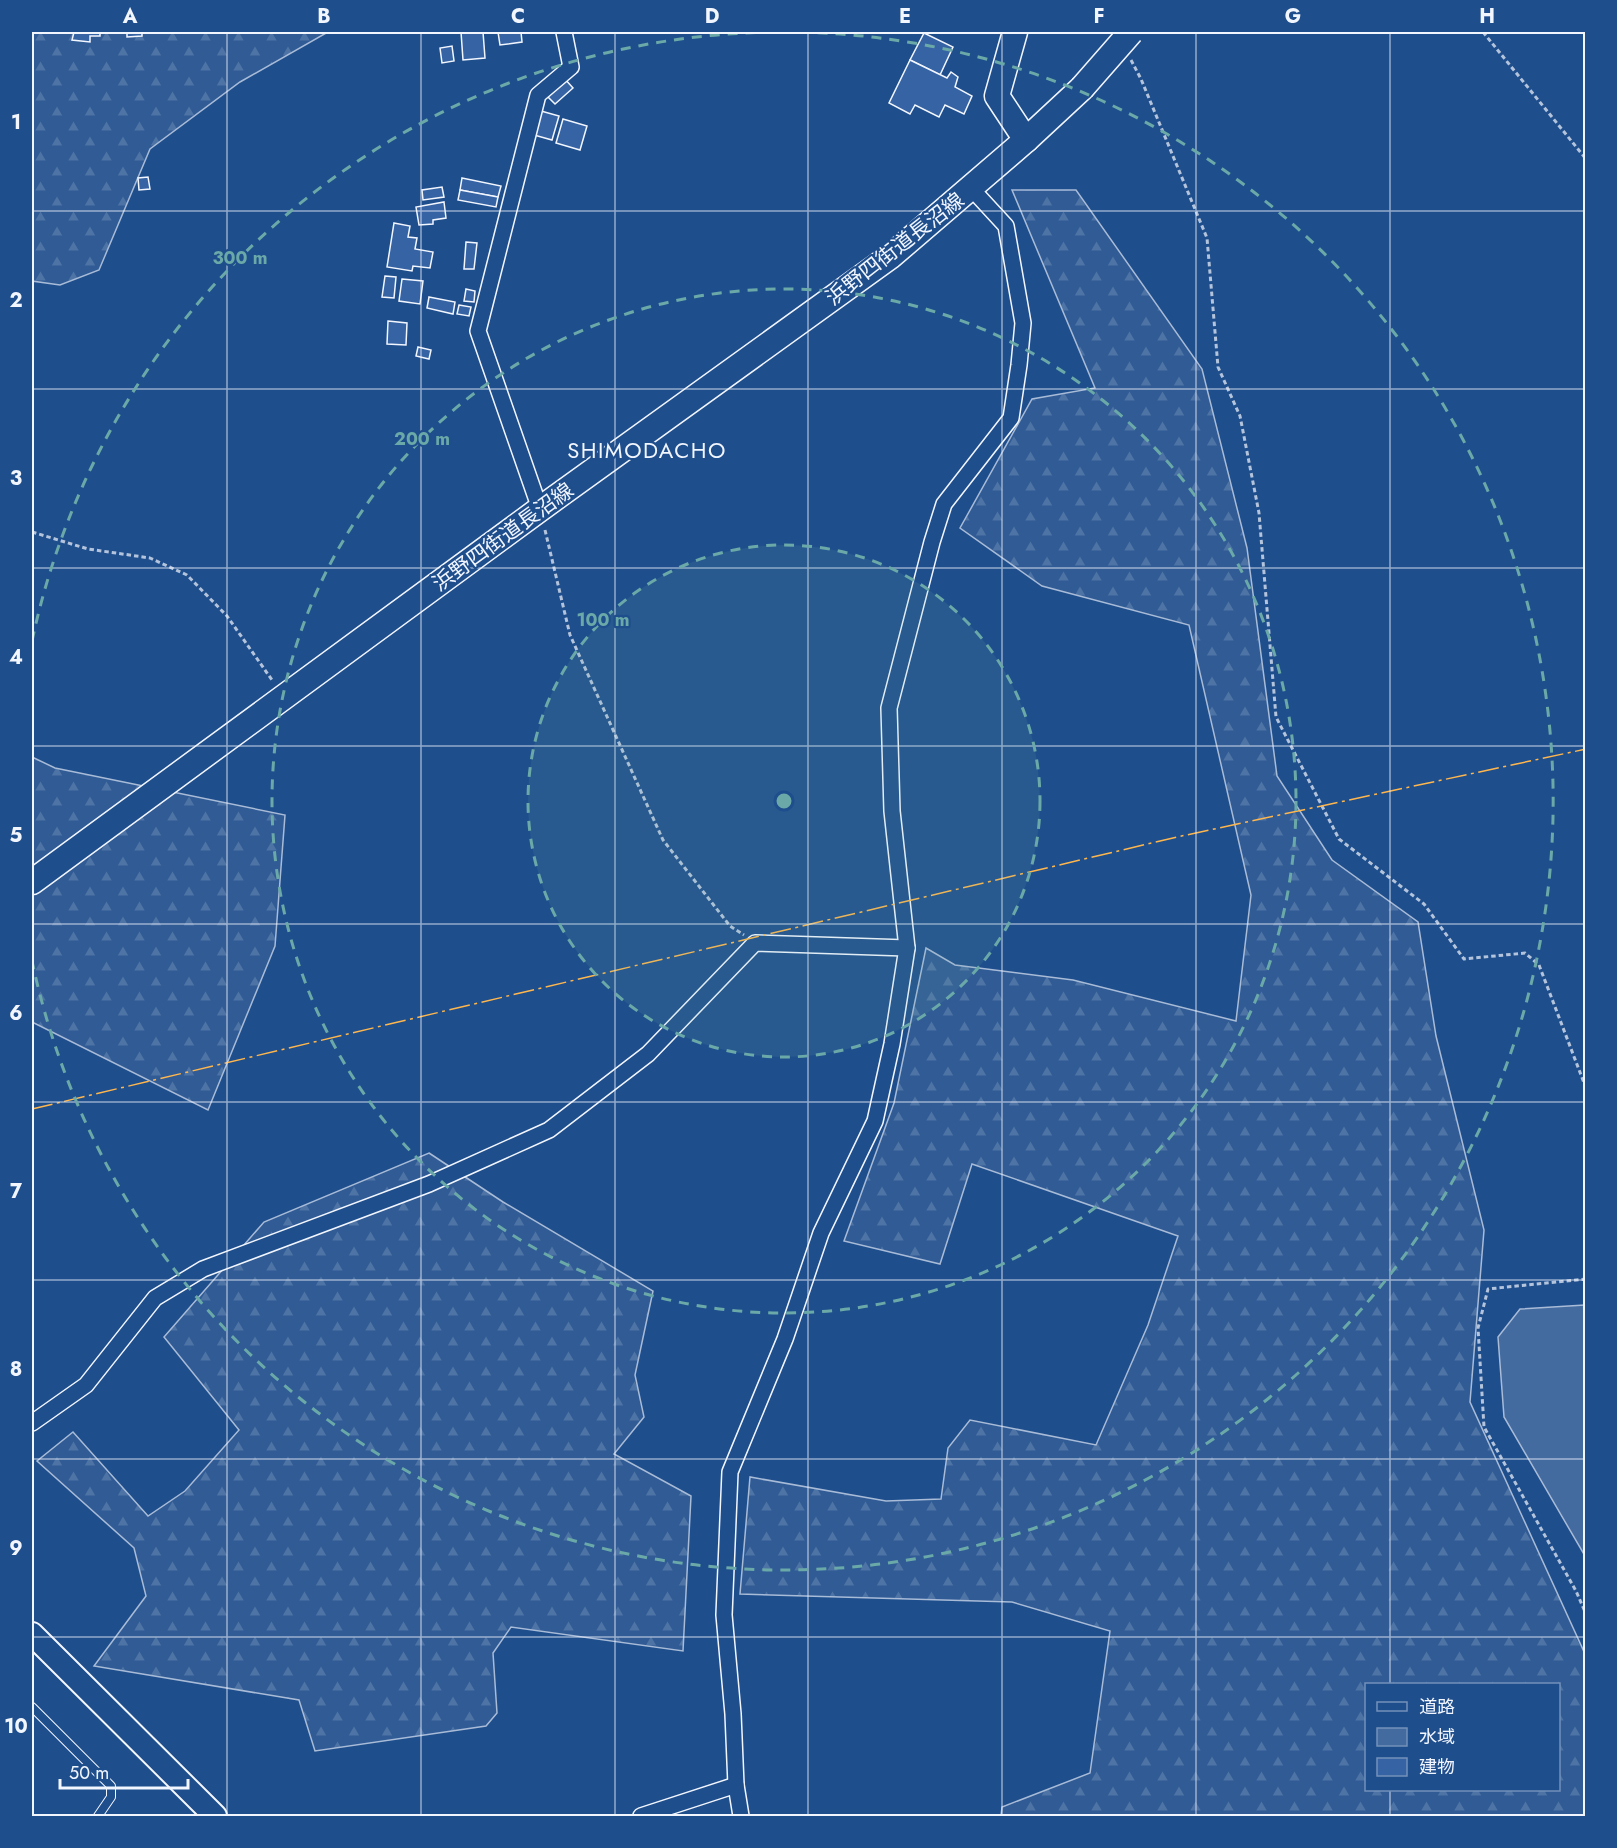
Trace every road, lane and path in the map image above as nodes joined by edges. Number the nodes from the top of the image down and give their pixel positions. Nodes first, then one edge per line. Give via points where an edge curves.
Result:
1 (564, 32) edge
2 (1015, 32) edge
3 (1483, 32) edge
4 (1129, 41) edge
5 (1026, 140) junction
6 (1586, 159) edge
7 (971, 188) junction
8 (540, 509) junction
9 (32, 532) edge
10 (284, 697) junction
11 (32, 882) edge
12 (755, 943) junction
13 (907, 948) junction
14 (1586, 1088) edge
15 (1586, 1279) edge
16 (32, 1423) edge
17 (1586, 1614) edge
18 (34, 1643) edge
19 (32, 1707) edge
20 (736, 1785) junction
21 (98, 1816) edge
22 (215, 1816) edge
23 (641, 1816) edge
24 (741, 1816) edge

1 - 8 street via 571,67 538,95 478,331
2 - 5 main road via 997,96
3 - 6 path
4 - 5 main road, 浜野四街道長沼線, bridge
4 - 14 path via 1207,238 1218,367 1240,416 1259,513 1276,717 1339,838 1424,904 1464,959 1525,952 1539,965
5 - 7 main road, 浜野四街道長沼線
7 - 8 main road, 浜野四街道長沼線 via 891,256
7 - 13 street via 1006,226 1023,322 1011,418 944,504 889,708 892,811
8 - 10 main road, 浜野四街道長沼線
8 - 12 path via 570,635 663,840 730,926
9 - 10 path via 88,549 150,558 188,574 227,616
10 - 11 main road, 浜野四街道長沼線
12 - 13 street
12 - 16 street via 648,1054 549,1130 429,1184 203,1269 155,1298 86,1385
13 - 20 street via 875,1121 821,1233 785,1339 730,1473 724,1615
15 - 17 path via 1488,1289 1478,1328 1484,1427
18 - 22 street
19 - 21 lane via 111,1786 111,1797
20 - 23 street
20 - 24 street

